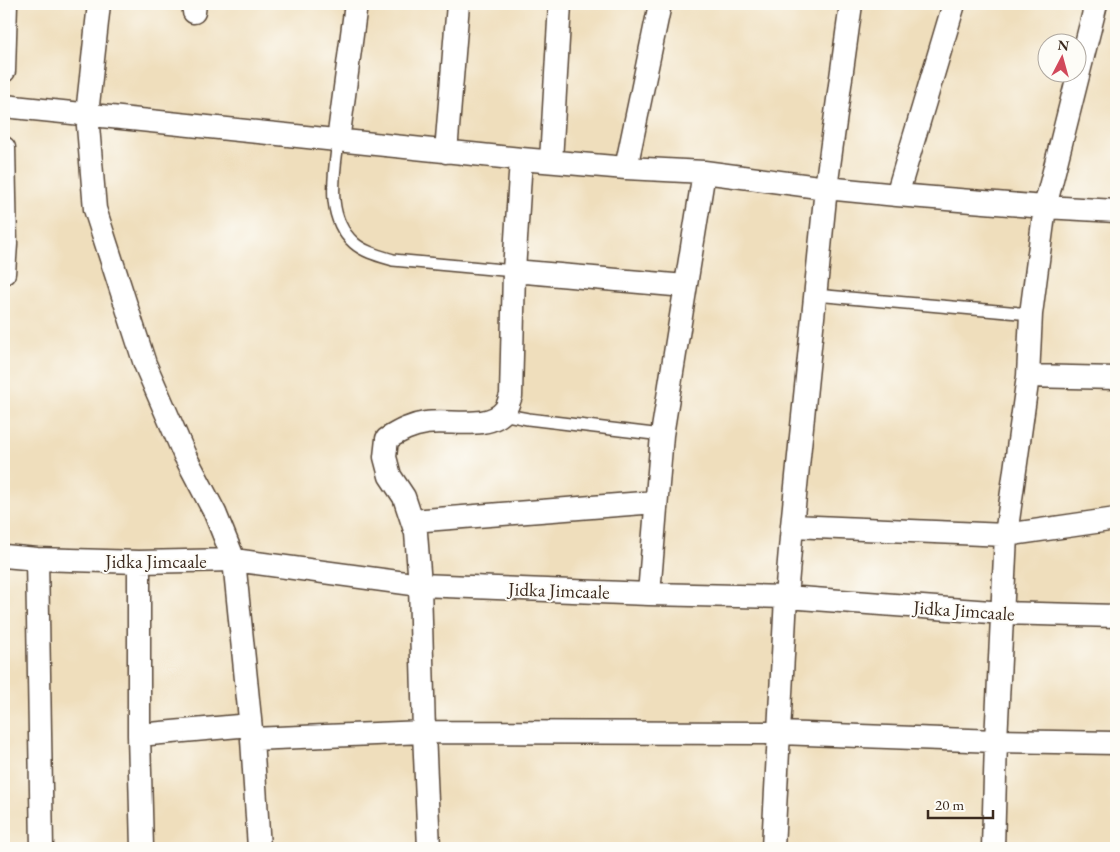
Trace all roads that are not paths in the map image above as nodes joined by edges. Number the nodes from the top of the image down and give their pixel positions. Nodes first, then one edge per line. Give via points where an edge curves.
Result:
1 (6, 4) edge
2 (99, 4) edge
3 (356, 4) edge
4 (458, 4) edge
5 (560, 4) edge
6 (660, 4) edge
7 (851, 4) edge
8 (954, 4) edge
9 (1096, 4) edge
10 (4, 71) edge
11 (4, 106) edge
12 (87, 114) junction
13 (338, 141) junction
14 (4, 148) edge
15 (446, 152) junction
16 (522, 159) junction
17 (551, 161) junction
18 (626, 168) junction
19 (704, 172) junction
20 (826, 188) junction
21 (897, 194) junction
22 (1044, 207) junction
23 (1116, 211) edge
24 (514, 271) junction
25 (4, 273) edge
26 (685, 286) junction
27 (815, 296) junction
28 (1032, 314) junction
29 (1028, 376) junction
30 (1116, 378) edge
31 (500, 414) junction
32 (662, 435) junction
33 (656, 502) junction
34 (1116, 519) edge
35 (412, 522) junction
36 (792, 526) junction
37 (1006, 535) junction
38 (4, 556) edge
39 (37, 559) junction
40 (234, 560) junction
41 (139, 562) junction
42 (420, 585) junction
43 (649, 594) junction
44 (786, 597) junction
45 (1004, 613) junction
46 (1116, 616) edge
47 (251, 732) junction
48 (424, 732) junction
49 (779, 732) junction
50 (139, 735) junction
51 (996, 741) junction
52 (1116, 743) edge
53 (42, 848) edge
54 (142, 848) edge
55 (259, 848) edge
56 (429, 848) edge
57 (773, 848) edge
58 (993, 848) edge

1 - 10 street
2 - 12 street
3 - 13 street
4 - 15 street
5 - 17 street
6 - 18 street
7 - 20 street
8 - 21 street
9 - 22 street
11 - 12 street
12 - 13 street
12 - 40 street via 95,209 142,354
13 - 15 street
13 - 24 lane via 333,202 340,225 354,243 392,260
14 - 25 street
15 - 16 street
16 - 17 street
16 - 24 street
17 - 18 street
18 - 19 street
19 - 20 street
19 - 26 street
20 - 21 street
20 - 27 street
21 - 22 street
22 - 23 street
22 - 28 street
24 - 26 street
24 - 31 street via 511,396
26 - 32 street
27 - 28 lane
27 - 36 street
28 - 29 street
29 - 30 street
29 - 37 street
31 - 32 lane
31 - 35 street via 483,421 428,422 404,428 387,439 385,458 390,476 404,498
32 - 33 street
33 - 35 street
33 - 43 street
34 - 37 street
35 - 42 street via 416,533
36 - 37 street
36 - 44 street
37 - 45 street
38 - 39 street, Jidka Jimcaale
39 - 41 street, Jidka Jimcaale
39 - 53 street
40 - 41 street, Jidka Jimcaale
40 - 42 street, Jidka Jimcaale
40 - 47 street
41 - 50 street
42 - 43 street, Jidka Jimcaale
42 - 48 street
43 - 44 street, Jidka Jimcaale
44 - 45 street, Jidka Jimcaale
44 - 49 street
45 - 46 street, Jidka Jimcaale
45 - 51 street
47 - 48 street
47 - 50 street
47 - 55 street
48 - 49 street
48 - 56 street
49 - 51 street
49 - 57 street
50 - 54 street
51 - 52 street
51 - 58 street

